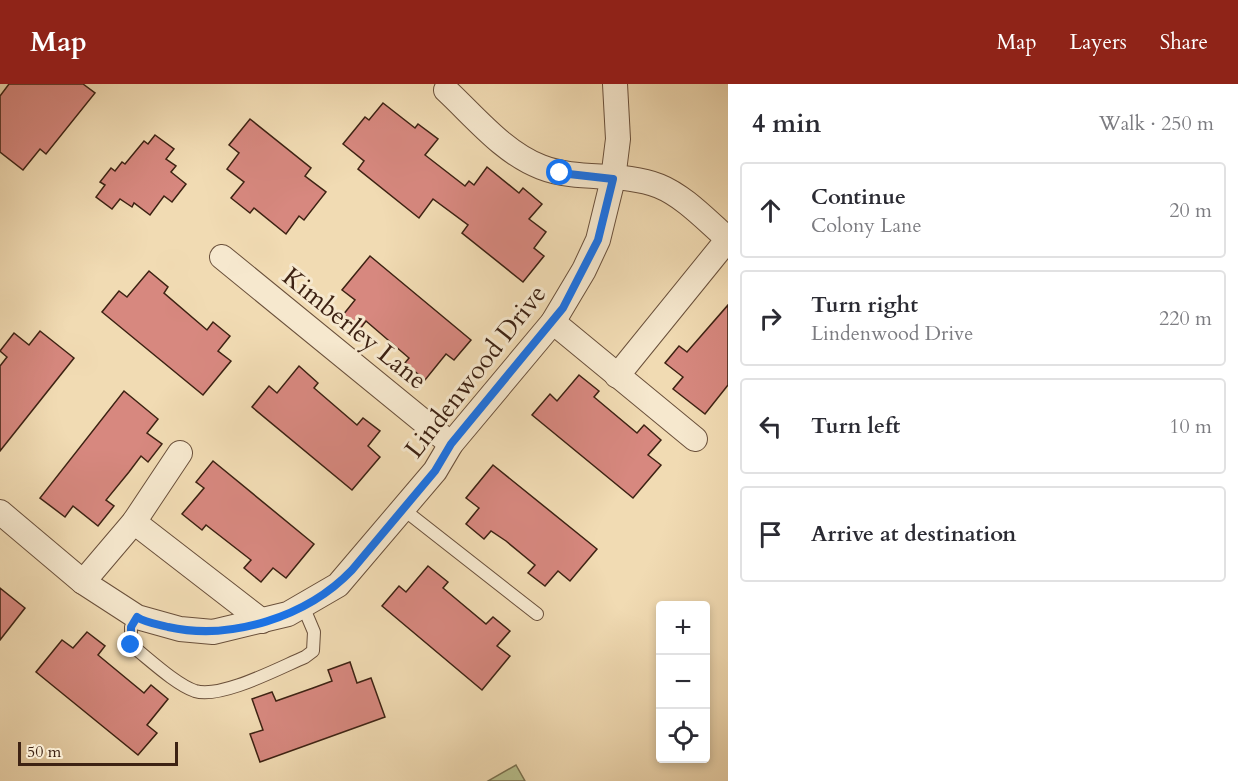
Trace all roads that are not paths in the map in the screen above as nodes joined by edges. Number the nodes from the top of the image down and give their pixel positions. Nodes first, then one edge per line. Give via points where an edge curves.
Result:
1 (615, 84) edge
2 (446, 90) dead end
3 (613, 179) junction
4 (728, 239) edge
5 (222, 257) dead end
6 (553, 322) junction
7 (617, 376) junction
8 (695, 439) dead end
9 (451, 444) junction
10 (180, 453) dead end
11 (403, 509) junction
12 (0, 513) edge
13 (134, 522) junction
14 (83, 582) junction
15 (303, 606) junction
16 (537, 614) dead end
17 (137, 617) junction
18 (262, 621) junction

1 - 3 street, Lindenwood Drive via 618,139
2 - 3 street via 510,150 526,160 560,173
3 - 4 street via 638,180 671,192
3 - 6 street, Lindenwood Drive via 598,240
4 - 7 street
5 - 9 street, Kimberley Lane
6 - 7 street
6 - 9 street, Lindenwood Drive
7 - 8 street
9 - 11 street, Lindenwood Drive via 435,471
10 - 13 street
11 - 15 street, Lindenwood Drive via 338,585
11 - 16 lane
12 - 14 street, Lindenwood Drive
13 - 14 street
13 - 18 street
14 - 17 street, Lindenwood Drive
15 - 17 lane via 314,632 313,651 223,690 204,693 186,687 131,645 131,627
15 - 18 street, Lindenwood Drive
17 - 18 street, Lindenwood Drive via 180,629 213,632

